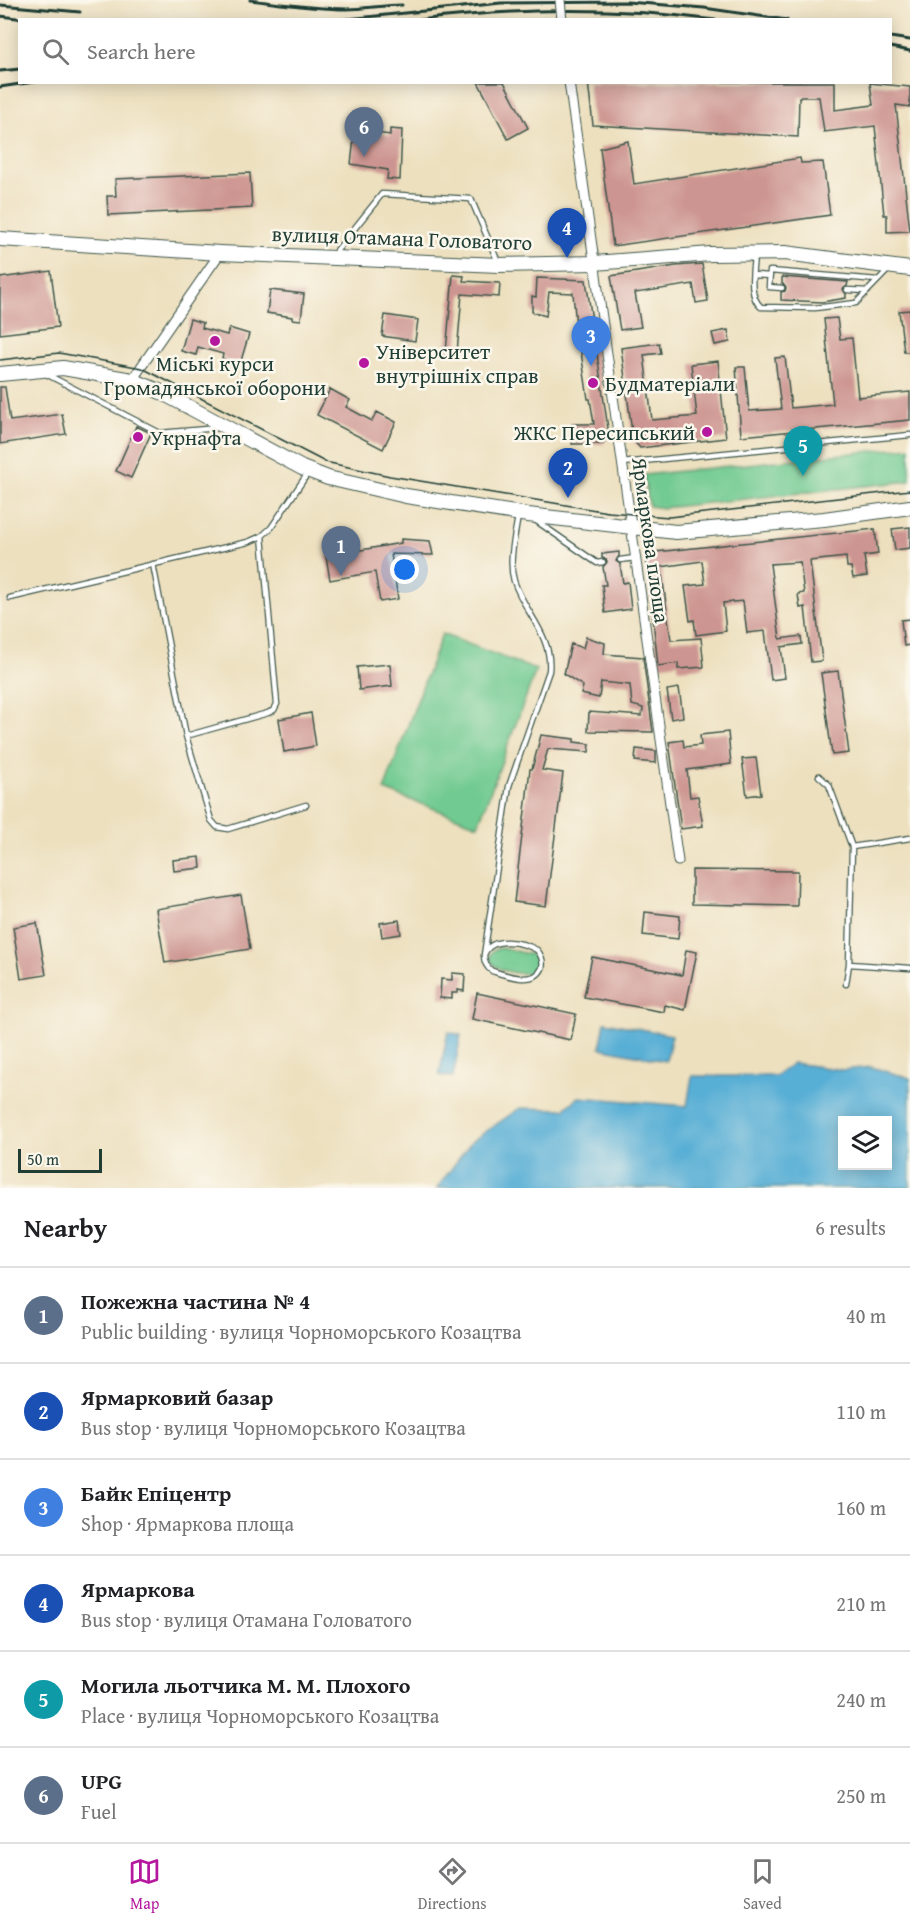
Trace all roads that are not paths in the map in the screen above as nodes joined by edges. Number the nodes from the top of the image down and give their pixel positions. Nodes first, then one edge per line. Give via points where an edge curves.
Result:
1 (560, 0) edge
2 (562, 18) edge
3 (569, 84) edge
4 (0, 238) edge
5 (220, 252) junction
6 (754, 253) junction
7 (331, 258) junction
8 (594, 263) junction
9 (499, 265) junction
10 (891, 266) junction
11 (910, 269) edge
12 (753, 275) junction
13 (770, 276) junction
14 (878, 280) junction
15 (782, 288) dead end
16 (847, 290) dead end
17 (868, 291) junction
18 (38, 370) junction
19 (0, 374) edge
20 (132, 380) junction
21 (226, 427) junction
22 (910, 435) edge
23 (622, 463) junction
24 (310, 471) junction
25 (910, 507) edge
26 (523, 514) junction
27 (631, 528) junction
28 (262, 536) junction
29 (635, 558) junction
30 (620, 560) dead end
31 (603, 562) dead end
32 (153, 564) junction
33 (10, 598) dead end
34 (186, 736) junction
35 (819, 776) dead end
36 (306, 805) dead end
37 (910, 838) edge
38 (852, 847) junction
39 (678, 861) dead end
40 (484, 955) junction
41 (849, 964) junction
42 (910, 968) edge
43 (846, 984) dead end

1 - 2 street, bridge
3 - 8 street, Ярмаркова площа
4 - 5 main road, вулиця Отамана Головатого
5 - 7 main road, вулиця Отамана Головатого
5 - 20 street
6 - 8 main road, вулиця Отамана Головатого
6 - 10 main road, вулиця Отамана Головатого
6 - 12 lane
7 - 9 main road, вулиця Отамана Головатого
7 - 9 lane via 382,194 471,199
8 - 9 main road, вулиця Отамана Головатого
8 - 23 street, Ярмаркова площа
10 - 11 main road, вулиця Отамана Головатого
10 - 14 lane
12 - 13 lane
12 - 17 lane via 753,295 761,307 815,308 856,303
13 - 14 lane via 771,271
13 - 15 lane via 769,287
14 - 17 lane
16 - 17 lane
18 - 19 main road
18 - 20 main road via 63,368
18 - 21 lane via 160,433
20 - 21 main road
21 - 24 main road
22 - 23 lane
23 - 27 street, Ярмаркова площа
24 - 26 main road via 406,496
24 - 28 lane
25 - 27 main road via 676,532
26 - 27 main road
26 - 31 lane via 597,563
26 - 40 lane via 513,556 514,579 545,640 550,660 509,786
27 - 29 street, Ярмаркова площа
28 - 32 lane
28 - 34 lane via 277,704 268,713
29 - 30 lane
29 - 39 street, Ярмаркова площа
32 - 33 lane
32 - 34 lane
34 - 36 lane via 211,820 217,827 228,829
35 - 38 lane via 829,785
37 - 38 lane
38 - 41 lane
40 - 40 lane via 485,964 492,971 525,978 535,976 543,964 537,950 504,942 489,945
41 - 42 lane
41 - 43 lane

